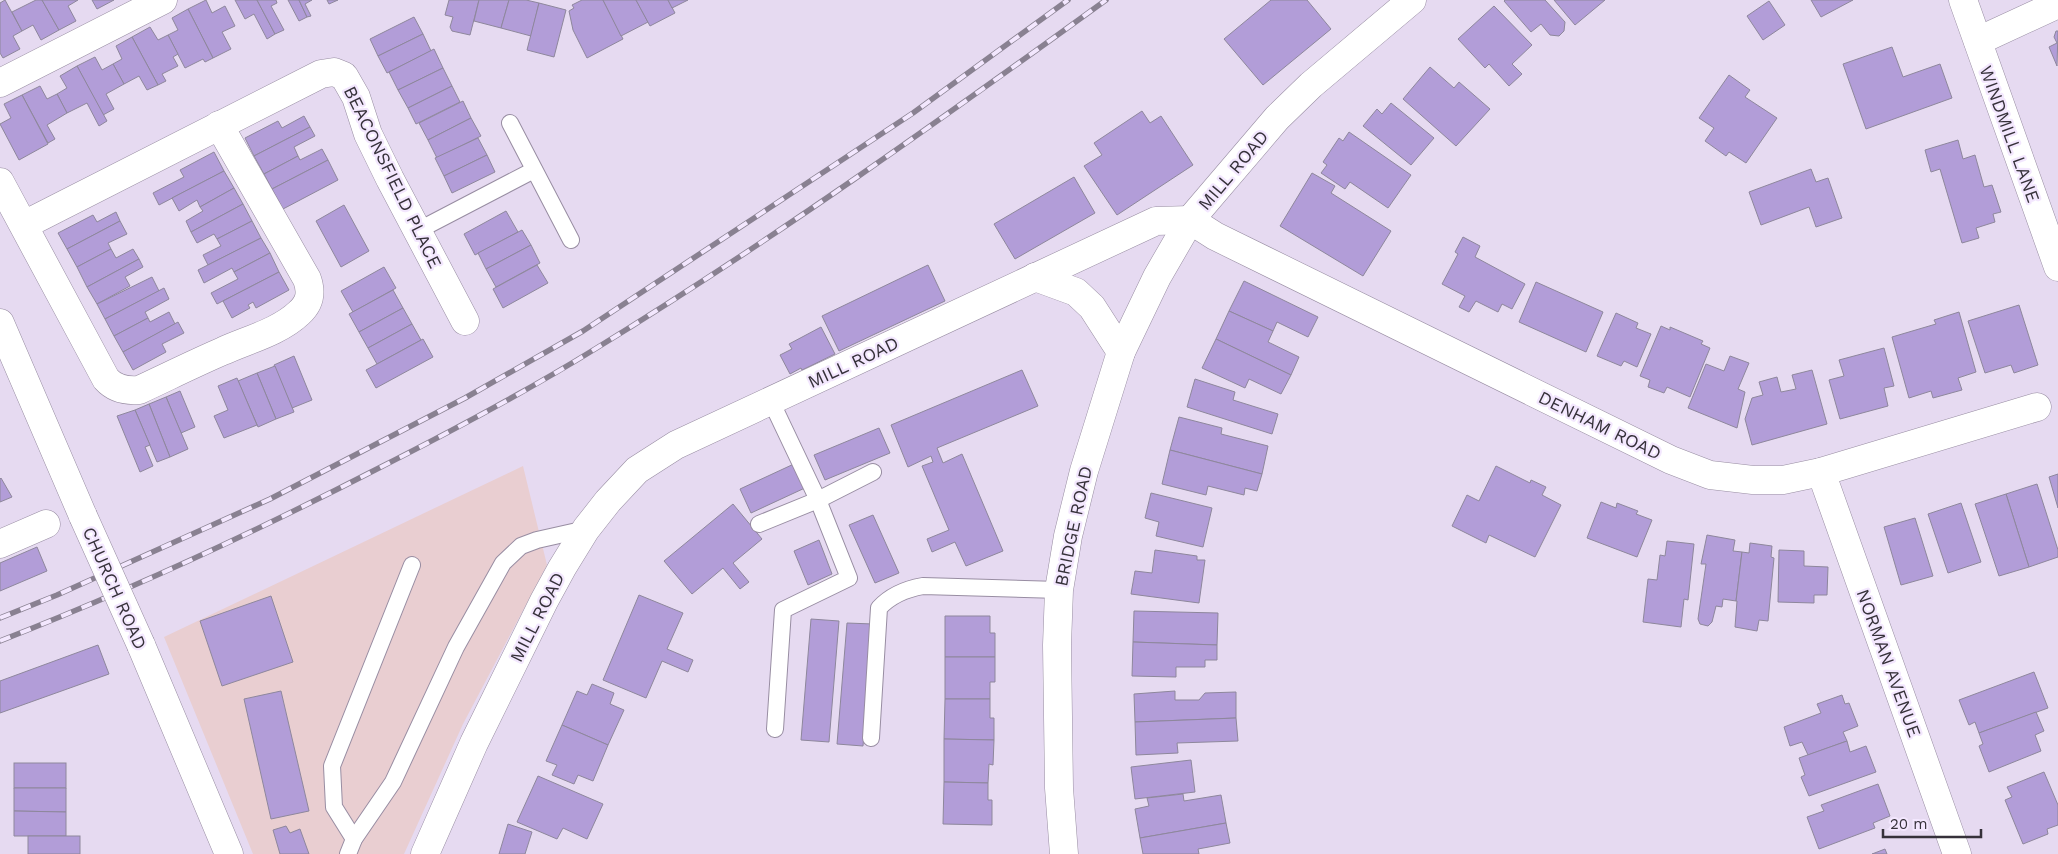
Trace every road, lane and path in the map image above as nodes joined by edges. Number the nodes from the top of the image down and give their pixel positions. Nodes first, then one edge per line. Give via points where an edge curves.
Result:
1 (163, 0) edge
2 (1412, 0) edge
3 (1963, 0) edge
4 (2058, 4) edge
5 (1978, 41) junction
6 (0, 84) edge
7 (510, 123) dead end
8 (219, 125) junction
9 (534, 170) junction
10 (0, 182) edge
11 (1190, 220) junction
12 (24, 225) junction
13 (416, 231) junction
14 (571, 240) dead end
15 (2058, 267) edge
16 (1035, 277) junction
17 (465, 321) dead end
18 (0, 323) edge
19 (1121, 352) junction
20 (771, 401) junction
21 (2036, 407) dead end
22 (873, 472) dead end
23 (1821, 472) junction
24 (818, 500) junction
25 (46, 524) dead end
26 (759, 524) dead end
27 (586, 529) junction
28 (0, 544) edge
29 (412, 565) dead end
30 (1059, 590) junction
31 (775, 729) dead end
32 (871, 738) dead end
33 (351, 846) edge
34 (229, 854) edge
35 (426, 854) edge
36 (1064, 854) edge
37 (1957, 854) edge

1 - 6 street
2 - 11 street, MILL ROAD via 1277,118
3 - 5 street, WINDMILL LANE
4 - 5 street
5 - 15 street, WINDMILL LANE
7 - 9 lane
8 - 12 street, BEACONSFIELD PLACE
8 - 12 street via 311,290 299,313 283,325 139,390 128,391 111,385
8 - 13 street, BEACONSFIELD PLACE via 321,74 334,72 344,76 356,97 368,134
9 - 13 lane
9 - 14 lane
10 - 12 street
11 - 16 street, MILL ROAD via 1156,221
11 - 19 street, BRIDGE ROAD via 1157,277
11 - 23 street, DENHAM ROAD via 1215,236 1690,468 1753,480 1783,480
13 - 17 street, BEACONSFIELD PLACE
16 - 19 street via 1076,292 1092,307
16 - 20 street, MILL ROAD
18 - 34 street, CHURCH ROAD, bridge
19 - 30 street, BRIDGE ROAD via 1084,471
20 - 24 lane
20 - 27 street, MILL ROAD via 676,445 637,470
21 - 23 street, DENHAM ROAD
22 - 24 lane
23 - 37 street, NORMAN AVENUE
24 - 26 lane
24 - 31 lane via 849,578 783,610
25 - 28 street
27 - 33 lane via 521,546 503,563 456,647 393,782
27 - 35 street, MILL ROAD via 544,601 474,744
29 - 33 lane via 332,766 334,807
30 - 32 lane via 923,586 909,588 887,599 878,608
30 - 36 street, BRIDGE ROAD via 1056,644

